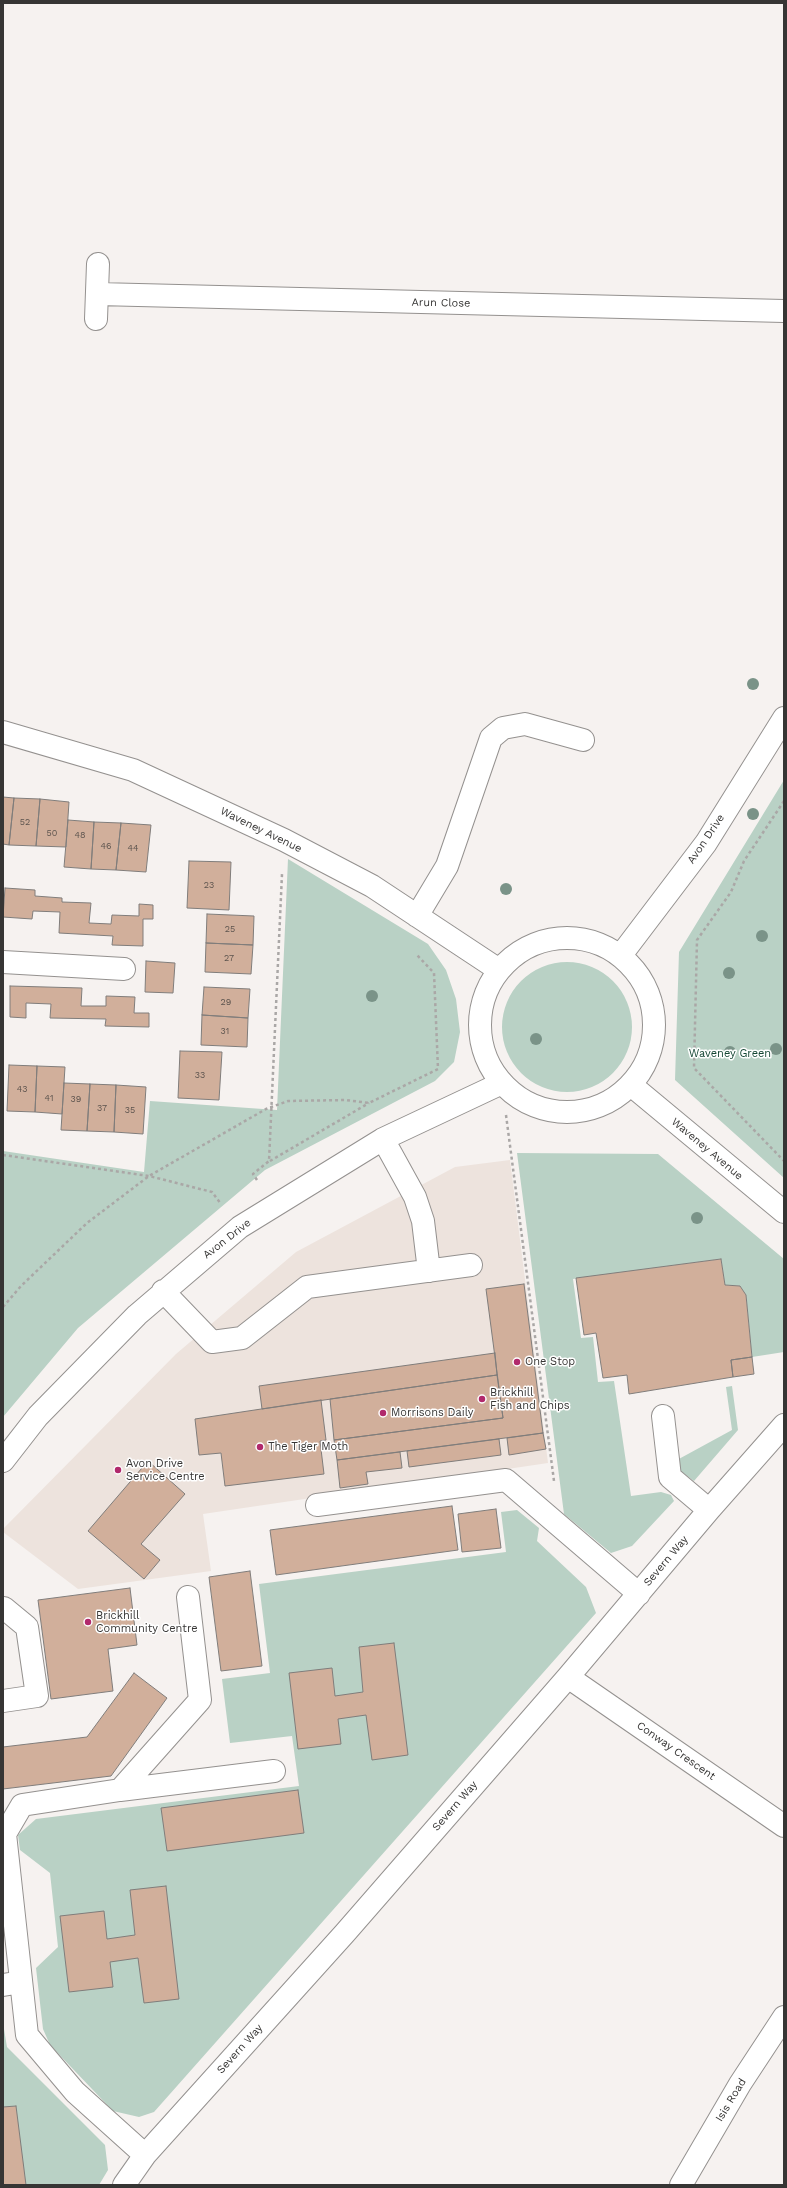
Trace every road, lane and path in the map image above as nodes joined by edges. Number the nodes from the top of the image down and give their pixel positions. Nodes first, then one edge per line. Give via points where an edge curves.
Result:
1 (98, 264) dead end
2 (98, 294) junction
3 (784, 311) edge
4 (96, 319) dead end
5 (784, 718) edge
6 (3, 732) edge
7 (583, 740) dead end
8 (784, 802) edge
9 (289, 876) dead end
10 (417, 916) junction
11 (414, 951) dead end
12 (621, 955) junction
13 (3, 962) edge
14 (124, 969) dead end
15 (499, 970) junction
16 (502, 1083) junction
17 (631, 1085) junction
18 (369, 1103) junction
19 (272, 1107) junction
20 (383, 1139) junction
21 (3, 1155) edge
22 (269, 1161) junction
23 (784, 1161) edge
24 (149, 1176) junction
25 (274, 1205) junction
26 (784, 1212) edge
27 (240, 1227) junction
28 (471, 1265) dead end
29 (429, 1271) junction
30 (164, 1291) junction
31 (3, 1307) edge
32 (664, 1416) dead end
33 (784, 1425) edge
34 (3, 1461) edge
35 (317, 1505) dead end
36 (709, 1510) junction
37 (560, 1525) junction
38 (639, 1594) junction
39 (188, 1597) dead end
40 (3, 1609) edge
41 (568, 1677) junction
42 (3, 1701) edge
43 (274, 1771) dead end
44 (120, 1790) junction
45 (784, 1826) edge
46 (12, 1984) edge
47 (784, 2018) edge
48 (145, 2155) junction
49 (124, 2185) edge
50 (680, 2185) edge

1 - 2 street
2 - 3 street, Arun Close
2 - 4 street
5 - 12 street, Avon Drive via 706,843
6 - 10 street, Waveney Avenue via 134,770 284,840 372,886
7 - 10 street via 525,724 504,728 491,738 447,866
8 - 23 path via 744,861 731,892 697,940 694,1068
9 - 19 path via 282,872
10 - 15 street, Waveney Avenue
11 - 18 path via 434,973 438,1069
12 - 15 street via 597,942 570,937 543,940 519,952
12 - 17 street via 641,977 653,1004 655,1033 647,1061
13 - 14 street
15 - 16 street via 484,997 480,1027 486,1057
16 - 17 street via 524,1101 552,1111 580,1111 608,1103
16 - 20 street, Avon Drive
16 - 37 path
17 - 26 street, Waveney Avenue
18 - 19 path via 346,1100 288,1101
18 - 22 path
19 - 22 path
19 - 24 path
20 - 25 street, Avon Drive
20 - 29 street via 415,1197 423,1221
21 - 24 path
22 - 25 path via 253,1174
24 - 27 path via 212,1192
24 - 31 path via 87,1223 21,1286
25 - 27 street, Avon Drive
27 - 30 street, Avon Drive
28 - 29 street
29 - 30 street via 307,1287 242,1338 212,1342
30 - 34 street, Avon Drive via 38,1416
32 - 36 street via 670,1477
33 - 36 street, Severn Way
35 - 37 street via 506,1480
36 - 38 street, Severn Way
37 - 38 street
38 - 41 street, Severn Way
39 - 44 street via 200,1700
40 - 42 street via 27,1627 36,1696
41 - 45 street, Conway Crescent
41 - 48 street, Severn Way via 345,1933
43 - 44 street
44 - 46 street via 22,1805 5,1834
46 - 48 street via 27,2035 75,2092
47 - 50 street, Isis Road via 740,2084
48 - 49 street, Severn Way

